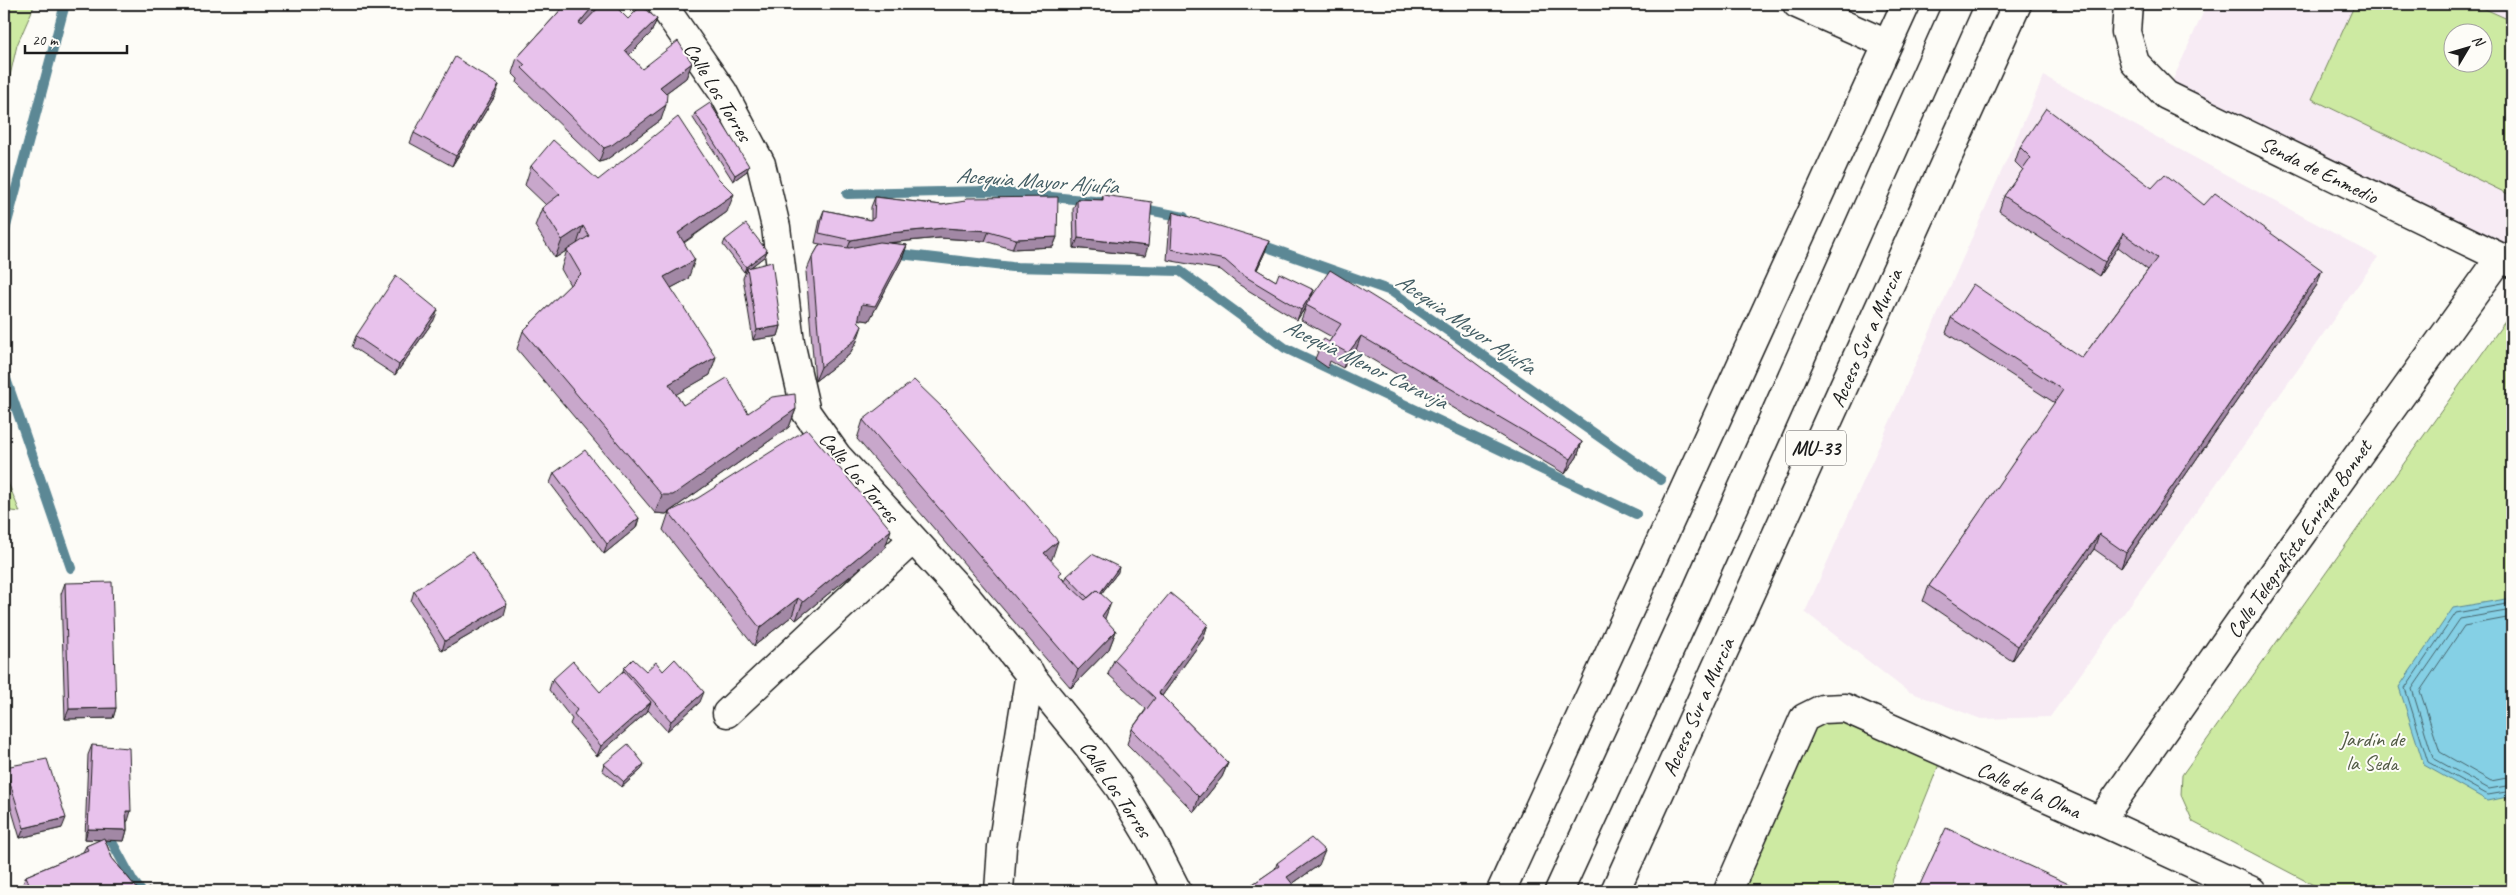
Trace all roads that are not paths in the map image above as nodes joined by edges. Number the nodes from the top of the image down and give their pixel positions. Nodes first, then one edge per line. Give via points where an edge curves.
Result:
1 (662, 4) edge
2 (1797, 4) edge
3 (1906, 4) edge
4 (1958, 4) edge
5 (2018, 4) edge
6 (2128, 4) edge
7 (1887, 44) junction
8 (2506, 261) edge
9 (913, 539) junction
10 (1030, 673) junction
11 (728, 713) dead end
12 (2100, 821) junction
13 (999, 891) edge
14 (1177, 891) edge
15 (1501, 891) edge
16 (1559, 891) edge
17 (1615, 891) edge
18 (1728, 891) edge
19 (2252, 891) edge

1 - 9 main road, Calle Los Torres via 723,92 761,164 776,227 790,342 806,412 837,456
2 - 7 main road
3 - 7 main road
4 - 16 main road, MU-33 via 1694,597
5 - 17 main road, Acceso Sur a Murcia / MU-33
6 - 8 main road, Senda de Enmedio via 2126,32 2135,63 2166,95
7 - 15 main road
8 - 12 main road, Calle Telegrafista Enrique Bonnet via 2295,544
9 - 10 main road, Calle Los Torres
9 - 11 main road
10 - 13 main road via 1002,847
10 - 14 main road, Calle Los Torres via 1118,787
12 - 18 main road, Calle de la Olma via 1845,708 1822,709 1804,718
12 - 19 main road, Calle de la Olma

